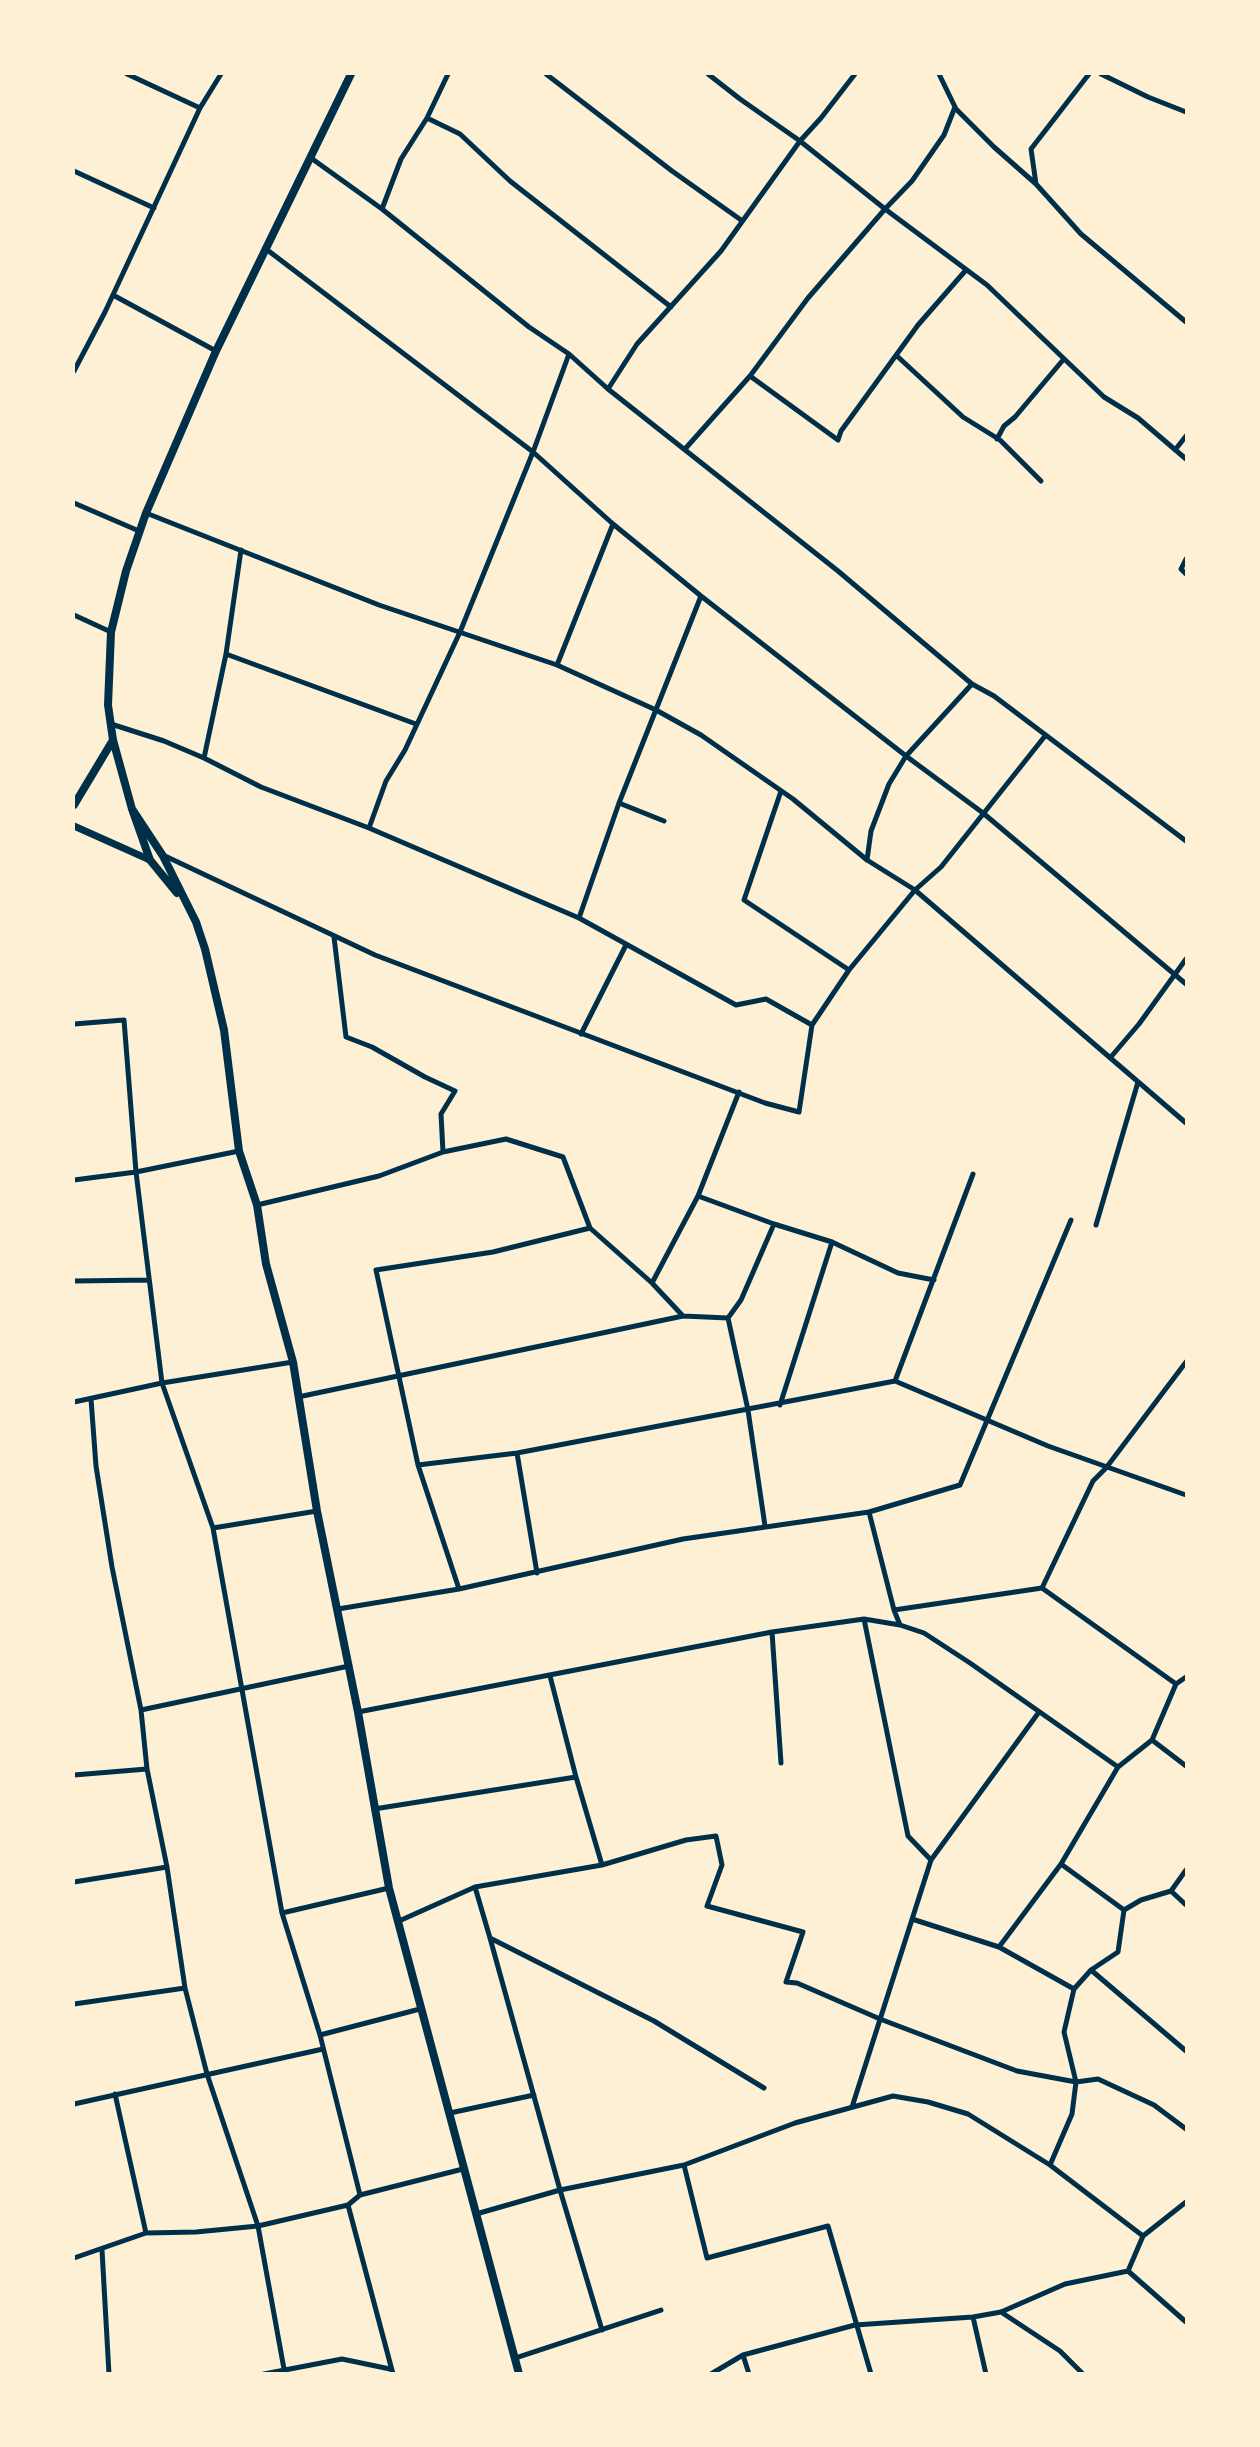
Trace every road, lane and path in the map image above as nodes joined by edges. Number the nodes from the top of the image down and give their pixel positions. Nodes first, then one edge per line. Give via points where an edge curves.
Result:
1 (127, 74) edge
2 (221, 74) edge
3 (351, 74) edge
4 (448, 74) edge
5 (546, 74) edge
6 (708, 74) edge
7 (855, 74) edge
8 (939, 74) edge
9 (1089, 74) edge
10 (1101, 74) edge
11 (955, 107) junction
12 (200, 108) junction
13 (1186, 112) edge
14 (427, 118) junction
15 (800, 141) junction
16 (312, 158) junction
17 (74, 171) edge
18 (1036, 184) junction
19 (154, 208) junction
20 (885, 208) junction
21 (382, 209) junction
22 (741, 220) junction
23 (266, 249) junction
24 (966, 270) junction
25 (113, 295) junction
26 (671, 307) junction
27 (1186, 322) edge
28 (216, 351) junction
29 (569, 354) junction
30 (897, 356) junction
31 (1063, 360) junction
32 (74, 371) edge
33 (750, 376) junction
34 (608, 389) junction
35 (1186, 436) edge
36 (997, 439) junction
37 (685, 449) junction
38 (1175, 450) junction
39 (533, 452) junction
40 (1186, 459) edge
41 (1041, 481) dead end
42 (74, 503) edge
43 (146, 513) junction
44 (612, 524) junction
45 (139, 531) junction
46 (241, 550) junction
47 (1186, 559) edge
48 (1186, 574) edge
49 (701, 596) junction
50 (74, 615) edge
51 (111, 632) junction
52 (460, 632) junction
53 (226, 654) junction
54 (557, 665) junction
55 (972, 684) junction
56 (656, 710) junction
57 (111, 724) junction
58 (416, 724) junction
59 (1045, 736) junction
60 (113, 740) junction
61 (906, 756) junction
62 (204, 758) junction
63 (781, 791) junction
64 (619, 803) junction
65 (74, 805) edge
66 (132, 808) junction
67 (983, 813) junction
68 (664, 821) dead end
69 (74, 825) edge
70 (369, 828) junction
71 (1186, 841) edge
72 (163, 856) junction
73 (150, 860) junction
74 (867, 860) junction
75 (915, 890) junction
76 (186, 904) junction
77 (579, 918) junction
78 (334, 937) junction
79 (626, 945) junction
80 (1186, 959) edge
81 (849, 970) junction
82 (1174, 974) junction
83 (1186, 984) edge
84 (74, 1024) edge
85 (812, 1025) junction
86 (581, 1034) junction
87 (1110, 1058) junction
88 (1138, 1082) junction
89 (739, 1093) junction
90 (1186, 1123) edge
91 (239, 1151) junction
92 (443, 1152) junction
93 (136, 1172) junction
94 (973, 1174) dead end
95 (74, 1180) edge
96 (698, 1196) junction
97 (257, 1205) junction
98 (1071, 1220) dead end
99 (774, 1224) junction
100 (1096, 1225) dead end
101 (590, 1228) junction
102 (832, 1241) junction
103 (74, 1280) edge
104 (149, 1280) junction
105 (934, 1280) junction
106 (652, 1283) junction
107 (683, 1316) junction
108 (727, 1318) junction
109 (293, 1362) junction
110 (1186, 1362) edge
111 (397, 1374) junction
112 (895, 1381) junction
113 (162, 1383) junction
114 (298, 1397) junction
115 (91, 1399) junction
116 (74, 1402) edge
117 (780, 1405) junction
118 (748, 1410) junction
119 (986, 1422) junction
120 (517, 1453) junction
121 (418, 1465) junction
122 (1106, 1468) junction
123 (1186, 1495) edge
124 (317, 1511) junction
125 (869, 1512) junction
126 (765, 1526) junction
127 (213, 1528) junction
128 (537, 1573) junction
129 (1042, 1588) junction
130 (459, 1589) junction
131 (338, 1609) junction
132 (894, 1610) junction
133 (864, 1619) junction
134 (900, 1625) junction
135 (772, 1632) junction
136 (349, 1666) junction
137 (550, 1676) junction
138 (1186, 1676) edge
139 (1176, 1684) junction
140 (242, 1689) junction
141 (141, 1710) junction
142 (358, 1712) junction
143 (1039, 1712) junction
144 (1152, 1740) junction
145 (781, 1763) dead end
146 (1186, 1766) edge
147 (1118, 1767) junction
148 (147, 1769) junction
149 (74, 1775) edge
150 (576, 1777) junction
151 (374, 1809) junction
152 (931, 1860) junction
153 (1061, 1864) junction
154 (602, 1866) junction
155 (167, 1867) junction
156 (1186, 1870) edge
157 (74, 1882) edge
158 (475, 1887) junction
159 (388, 1888) junction
160 (1171, 1891) junction
161 (1186, 1905) edge
162 (1124, 1910) junction
163 (282, 1913) junction
164 (912, 1919) junction
165 (399, 1921) junction
166 (490, 1938) junction
167 (999, 1947) junction
168 (1091, 1970) junction
169 (185, 1988) junction
170 (1074, 1989) junction
171 (74, 2004) edge
172 (420, 2010) junction
173 (880, 2019) junction
174 (320, 2035) junction
175 (323, 2049) junction
176 (1186, 2051) edge
177 (207, 2074) junction
178 (1076, 2082) junction
179 (764, 2088) dead end
180 (115, 2094) junction
181 (534, 2095) junction
182 (74, 2104) edge
183 (852, 2107) junction
184 (450, 2113) junction
185 (1186, 2129) edge
186 (684, 2165) junction
187 (1050, 2165) junction
188 (463, 2169) junction
189 (560, 2190) junction
190 (360, 2195) junction
191 (1186, 2203) edge
192 (348, 2205) junction
193 (476, 2214) junction
194 (258, 2226) junction
195 (146, 2233) junction
196 (1143, 2236) junction
197 (102, 2250) junction
198 (74, 2258) edge
199 (1128, 2271) junction
200 (661, 2310) dead end
201 (1001, 2312) junction
202 (973, 2317) junction
203 (1186, 2322) edge
204 (855, 2325) junction
205 (602, 2330) junction
206 (743, 2355) junction
207 (514, 2358) junction
208 (284, 2368) junction
209 (392, 2371) edge
210 (109, 2374) edge
211 (264, 2374) edge
212 (519, 2374) edge
213 (711, 2374) edge
214 (749, 2374) edge
215 (871, 2374) edge
216 (986, 2374) edge
217 (1083, 2374) edge

1 - 12 street
2 - 12 street
3 - 16 main road
4 - 14 street
5 - 22 street
6 - 15 street
7 - 15 street
8 - 11 street
9 - 18 street via 1031,149
10 - 13 street
11 - 18 street
11 - 20 street via 928,161
12 - 19 street
14 - 21 street via 401,159
14 - 26 street via 460,134 510,181
15 - 20 street
15 - 22 street
16 - 21 street
16 - 23 main road
17 - 19 street
18 - 27 street via 1081,234
19 - 25 street
20 - 24 street
20 - 33 street via 808,298
21 - 29 street
22 - 26 street via 721,251
23 - 28 main road
23 - 39 street
24 - 30 street
24 - 31 street
25 - 28 street
25 - 32 street
26 - 34 street via 637,344
28 - 43 main road
29 - 34 street
29 - 39 street
30 - 33 street via 838,440
30 - 36 street via 963,416
31 - 36 street
31 - 38 street
33 - 37 street
34 - 37 street
35 - 38 street
36 - 41 street
37 - 55 street
38 - 40 street
39 - 44 street
39 - 52 street
42 - 45 street
43 - 45 main road
43 - 46 street
44 - 49 street
44 - 54 street
45 - 51 main road
46 - 52 street
46 - 53 street
47 - 48 street via 1181,569
49 - 56 street
49 - 61 street
50 - 51 street
51 - 57 main road
52 - 54 street
52 - 58 street
53 - 58 street
53 - 62 street
54 - 56 street
55 - 59 street
55 - 61 street
56 - 63 street
56 - 64 street
57 - 60 main road
57 - 62 street
58 - 70 street via 386,781
59 - 67 street
59 - 71 street
60 - 65 main road
60 - 66 main road
61 - 67 street
61 - 74 street via 879,807
62 - 70 street via 261,787
63 - 74 street
63 - 81 street via 744,900
64 - 68 street
64 - 77 street
66 - 72 main road
66 - 73 main road
67 - 75 street via 941,867
67 - 82 street
69 - 73 street
70 - 77 street
72 - 76 main road
72 - 78 street
73 - 76 main road
74 - 75 street
75 - 81 street
75 - 87 street
76 - 91 main road via 205,949 224,1030
77 - 79 street
78 - 86 street
78 - 92 street via 346,1037 455,1091 441,1114
79 - 85 street via 736,1005 766,999
79 - 86 street
80 - 82 street
81 - 85 street
82 - 83 street
82 - 87 street
84 - 93 street via 124,1020
85 - 89 street via 799,1112
86 - 89 street
87 - 88 street
88 - 90 street
88 - 100 street
89 - 96 street
91 - 93 street
91 - 97 main road
92 - 97 street via 379,1176
92 - 101 street via 506,1139 563,1157
93 - 95 street
93 - 104 street
94 - 105 street
96 - 99 street
96 - 106 street
97 - 109 main road via 266,1264
98 - 119 street
99 - 102 street
99 - 108 street via 741,1300
101 - 106 street
101 - 111 street via 493,1252 376,1270
102 - 105 street via 898,1273
102 - 117 street
103 - 104 street
104 - 113 street
105 - 112 street
106 - 107 street
107 - 108 street
107 - 111 street
108 - 118 street
109 - 113 street
109 - 114 main road
110 - 122 street
111 - 114 street
111 - 121 street
112 - 117 street
112 - 119 street
113 - 115 street
113 - 127 street
114 - 124 main road
115 - 116 street
115 - 141 street via 112,1567
117 - 118 street
118 - 120 street
118 - 126 street
119 - 122 street
119 - 125 street via 960,1485
120 - 121 street
120 - 128 street
121 - 130 street
122 - 123 street
122 - 129 street via 1093,1481
124 - 127 street
124 - 131 main road
125 - 126 street
125 - 132 street
126 - 128 street via 670,1542
127 - 140 street
128 - 130 street
129 - 132 street
129 - 139 street
130 - 131 street
131 - 136 main road
132 - 134 street
133 - 134 street
133 - 135 street
133 - 152 street via 908,1836
134 - 143 street via 924,1633
135 - 137 street
135 - 145 street
136 - 140 street
136 - 142 main road
137 - 142 street
137 - 150 street
138 - 139 street
139 - 144 street
140 - 141 street
140 - 163 street
141 - 148 street
142 - 151 main road
143 - 147 street
143 - 152 street
144 - 146 street
144 - 147 street
147 - 153 street
148 - 149 street
148 - 155 street
150 - 151 street
150 - 154 street
151 - 159 main road
152 - 164 street
153 - 162 street
153 - 167 street
154 - 158 street
154 - 173 street via 686,1840 716,1836 722,1865 707,1906 803,1932 786,1982
155 - 157 street
155 - 169 street
156 - 160 street
158 - 165 street
158 - 166 street
159 - 163 street
159 - 165 main road
160 - 161 street
160 - 162 street
162 - 168 street via 1118,1952
163 - 174 street
164 - 167 street
164 - 173 street
165 - 172 main road
166 - 179 street via 654,2021
166 - 181 street
167 - 170 street
168 - 170 street
168 - 176 street
169 - 171 street
169 - 177 street
170 - 178 street via 1064,2032
172 - 174 street
172 - 184 main road
173 - 178 street via 1017,2071
173 - 183 street
174 - 175 street
175 - 177 street
175 - 190 street
177 - 180 street
177 - 194 street
178 - 185 street via 1098,2079 1154,2105
178 - 187 street via 1072,2114
180 - 182 street
180 - 195 street
181 - 184 street
181 - 189 street
183 - 186 street
183 - 187 street via 893,2096 938,2105 968,2114
184 - 188 main road
186 - 189 street
186 - 204 street via 706,2258 828,2226
187 - 196 street
188 - 190 street
188 - 193 main road
189 - 193 street
189 - 205 street
190 - 192 street
191 - 196 street
192 - 194 street
192 - 209 street
193 - 207 main road
194 - 195 street
194 - 208 street
195 - 197 street
196 - 199 street
197 - 198 street
197 - 210 street
199 - 201 street via 1065,2284
199 - 203 street
200 - 205 street
201 - 202 street
201 - 217 street via 1060,2351
202 - 204 street
202 - 216 street
204 - 206 street
204 - 215 street
205 - 207 street
206 - 213 street
206 - 214 street
207 - 212 main road
208 - 209 street via 342,2359
208 - 211 street

